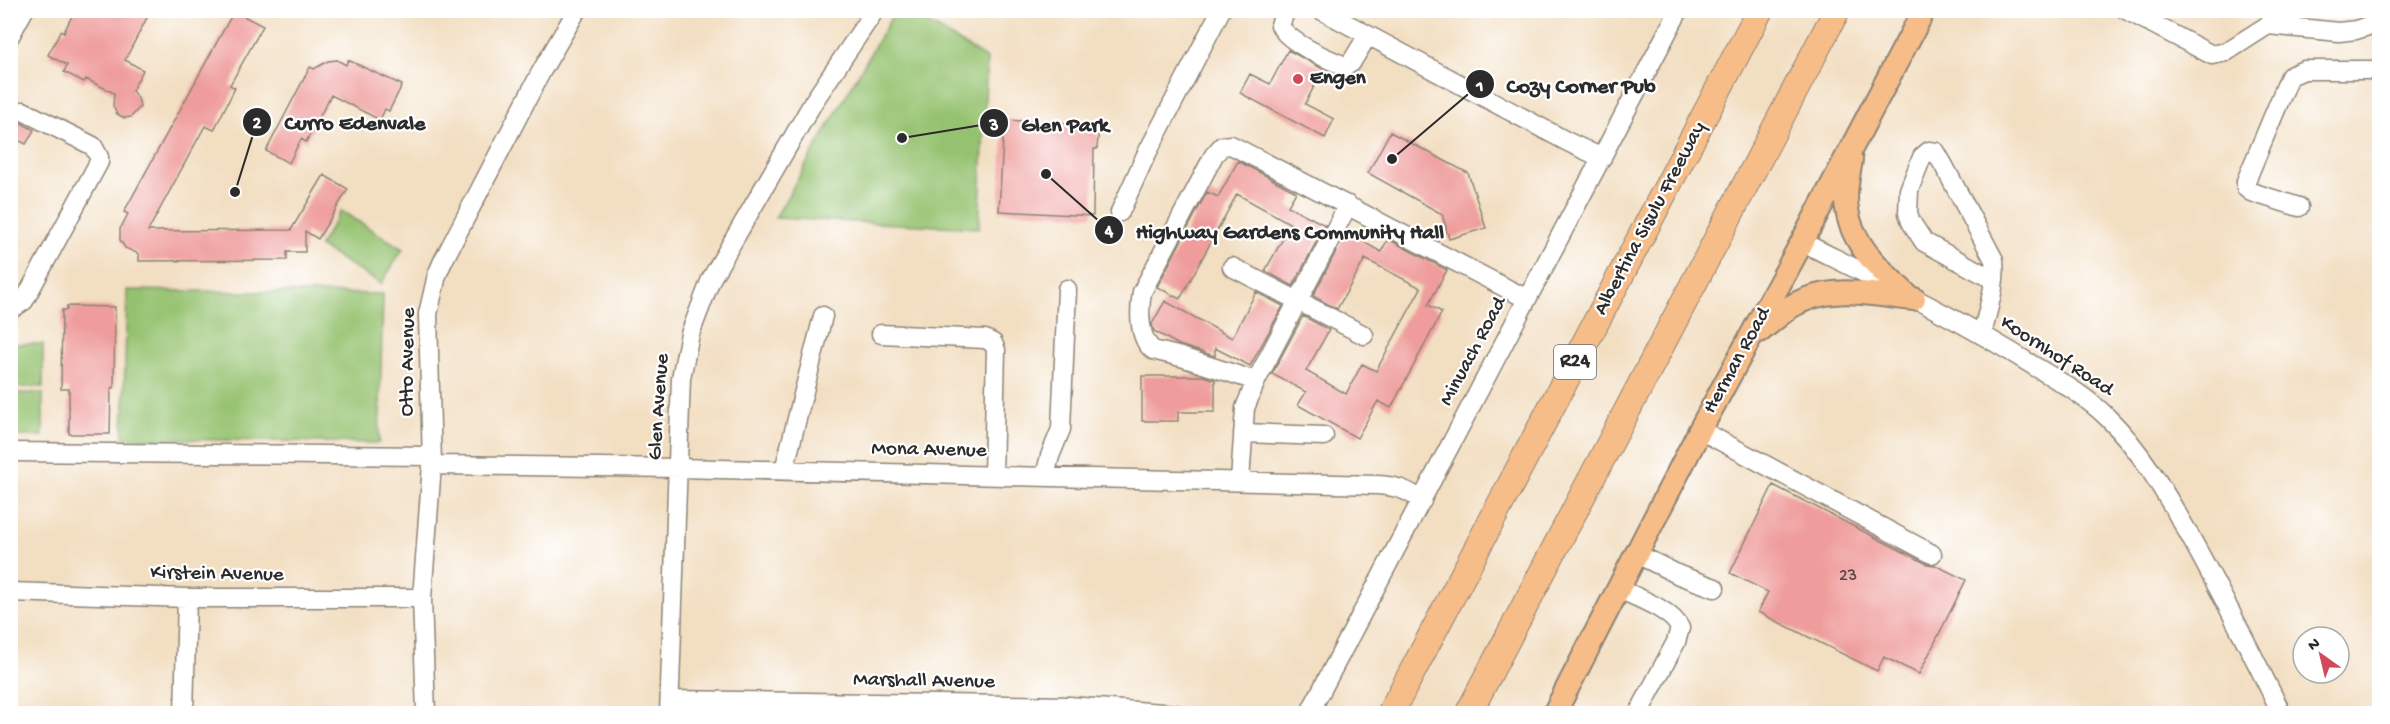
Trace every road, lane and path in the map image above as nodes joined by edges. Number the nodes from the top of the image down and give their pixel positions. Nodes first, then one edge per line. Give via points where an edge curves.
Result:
1 (24, 10) edge
2 (577, 10) edge
3 (875, 10) edge
4 (1221, 10) edge
5 (1286, 10) edge
6 (1321, 10) edge
7 (1679, 10) edge
8 (1761, 10) edge
9 (1837, 10) edge
10 (1924, 10) edge
11 (2126, 10) edge
12 (2379, 22) edge
13 (1368, 35) junction
14 (10, 36) edge
15 (2379, 70) edge
16 (15, 107) edge
17 (1852, 146) junction
18 (1602, 158) junction
19 (1348, 205) junction
20 (2299, 207) dead end
21 (1120, 212) dead end
22 (1802, 242) junction
23 (1232, 267) dead end
24 (1994, 280) junction
25 (1067, 289) dead end
26 (1910, 296) junction
27 (1527, 299) junction
28 (1298, 300) junction
29 (10, 310) edge
30 (823, 316) dead end
31 (881, 334) dead end
32 (1364, 335) dead end
33 (1982, 335) junction
34 (1751, 338) junction
35 (1256, 381) junction
36 (1700, 430) junction
37 (1243, 433) junction
38 (1324, 435) dead end
39 (10, 452) edge
40 (432, 461) junction
41 (678, 468) junction
42 (784, 470) junction
43 (993, 476) junction
44 (1045, 476) junction
45 (1240, 482) junction
46 (1422, 501) junction
47 (1637, 554) junction
48 (1932, 554) dead end
49 (1715, 588) dead end
50 (1619, 589) junction
51 (10, 592) edge
52 (187, 598) junction
53 (422, 598) junction
54 (670, 707) edge
55 (961, 709) edge
56 (184, 714) edge
57 (426, 714) edge
58 (1176, 714) edge
59 (1310, 714) edge
60 (1390, 714) edge
61 (1468, 714) edge
62 (1554, 714) edge
63 (1638, 714) edge
64 (2282, 714) edge

1 - 14 street
2 - 40 street, Otto Avenue via 437,275 428,314
3 - 41 street, Glen Avenue via 814,101 711,279 690,334 681,378
4 - 21 street
5 - 13 street via 1282,30 1296,42 1345,66 1351,63
6 - 13 street
7 - 18 street, Minuach Road
8 - 60 highway, Albertina Sisulu Freeway / R24
9 - 61 highway
10 - 17 main road, Herman Road
11 - 12 street via 2212,55 2226,52 2268,25 2339,32
13 - 18 street
15 - 20 street via 2304,70 2290,76 2246,188
16 - 29 street via 93,146 99,162 24,301
17 - 22 main road, Herman Road
17 - 26 main road via 1846,196 1852,228 1870,258
18 - 27 street, Minuach Road
19 - 27 street
19 - 28 street
19 - 35 street via 1226,144 1214,155 1177,225 1142,292 1142,335 1153,350
22 - 26 street, Koornhof Road
22 - 34 main road, Herman Road
23 - 28 street
24 - 24 street via 1991,253 1940,159 1935,151 1929,151 1922,157 1909,190 1908,213 1914,228 1929,246
24 - 33 street
25 - 44 street via 1061,429
26 - 33 street, Koornhof Road
26 - 34 main road via 1821,294 1793,305
27 - 46 street, Minuach Road
28 - 32 street
28 - 35 street
30 - 42 street
31 - 43 street via 985,339 993,343
33 - 64 street, Koornhof Road via 2084,399 2108,417 2129,442 2167,497 2220,590
34 - 36 main road, Herman Road
35 - 37 street via 1245,408
36 - 47 main road, Herman Road
36 - 48 street
37 - 38 street
37 - 45 street
39 - 40 street, Mona Avenue
40 - 41 street, Mona Avenue
40 - 53 street, Otto Avenue
41 - 42 street, Mona Avenue
41 - 54 street, Glen Avenue
42 - 43 street, Mona Avenue
43 - 44 street, Mona Avenue
44 - 45 street, Mona Avenue
45 - 46 street, Mona Avenue via 1390,486 1410,492
46 - 59 street, Minuach Road
47 - 49 street
47 - 50 main road, Herman Road
50 - 62 main road, Herman Road
50 - 63 street via 1656,607 1677,622 1680,631
51 - 52 street, Kirstein Avenue
52 - 53 street, Kirstein Avenue
52 - 56 street
53 - 57 street, Otto Avenue
54 - 55 street, Marshall Avenue
55 - 58 street, Marshall Avenue via 1069,706

